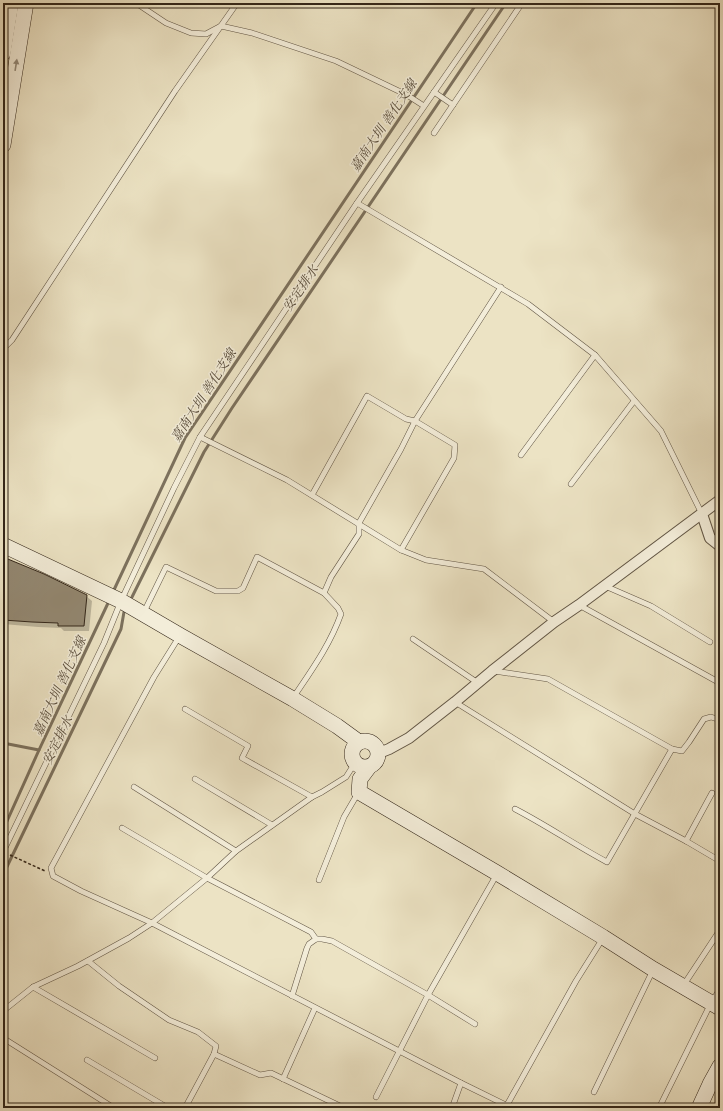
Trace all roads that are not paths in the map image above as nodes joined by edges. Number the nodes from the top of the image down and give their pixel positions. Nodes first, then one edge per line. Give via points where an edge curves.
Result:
1 (11, 3) edge
2 (26, 3) edge
3 (136, 3) edge
4 (237, 3) edge
5 (496, 3) edge
6 (522, 3) edge
7 (222, 26) junction
8 (3, 49) edge
9 (434, 92) junction
10 (453, 105) junction
11 (424, 106) junction
12 (434, 133) dead end
13 (3, 145) edge
14 (357, 203) junction
15 (501, 287) junction
16 (3, 349) edge
17 (595, 355) junction
18 (634, 401) junction
19 (415, 421) junction
20 (200, 437) junction
21 (521, 455) dead end
22 (571, 484) dead end
23 (312, 495) junction
24 (720, 500) edge
25 (702, 514) junction
26 (359, 523) junction
27 (3, 545) edge
28 (720, 546) edge
29 (402, 550) junction
30 (605, 586) junction
31 (324, 593) junction
32 (114, 597) junction
33 (579, 605) junction
34 (143, 614) junction
35 (554, 622) junction
36 (180, 636) junction
37 (413, 639) dead end
38 (710, 642) dead end
39 (492, 670) junction
40 (478, 683) junction
41 (720, 683) edge
42 (293, 699) junction
43 (455, 702) junction
44 (185, 709) dead end
45 (720, 720) edge
46 (359, 742) junction
47 (672, 749) junction
48 (379, 753) junction
49 (362, 765) junction
50 (195, 779) dead end
51 (134, 787) dead end
52 (359, 792) junction
53 (712, 793) dead end
54 (312, 797) junction
55 (515, 808) dead end
56 (635, 814) junction
57 (272, 825) junction
58 (122, 828) dead end
59 (686, 841) junction
60 (236, 851) junction
61 (4, 852) edge
62 (720, 861) edge
63 (497, 873) junction
64 (207, 878) junction
65 (319, 880) dead end
66 (152, 923) junction
67 (720, 930) edge
68 (603, 937) junction
69 (316, 939) junction
70 (88, 961) junction
71 (653, 969) junction
72 (683, 986) junction
73 (34, 988) junction
74 (720, 989) edge
75 (428, 995) junction
76 (292, 996) junction
77 (715, 1005) edge
78 (315, 1008) junction
79 (3, 1011) edge
80 (475, 1024) dead end
81 (3, 1038) edge
82 (399, 1051) junction
83 (214, 1054) junction
84 (154, 1058) dead end
85 (87, 1060) dead end
86 (720, 1066) edge
87 (284, 1079) junction
88 (460, 1083) junction
89 (594, 1092) dead end
90 (376, 1097) dead end
91 (510, 1107) edge
92 (114, 1108) edge
93 (168, 1108) edge
94 (185, 1108) edge
95 (339, 1108) edge
96 (452, 1108) edge
97 (659, 1108) edge
98 (700, 1108) edge

1 - 8 street
13 -> 2 street
3 - 7 lane via 166,23 191,34 206,34
4 - 7 lane
5 - 9 lane
6 - 10 lane
7 - 11 lane via 252,33 336,61 407,95
7 - 16 lane via 175,91 12,340
9 - 10 lane
9 - 11 lane
10 - 12 lane
11 - 14 lane
14 - 15 lane
14 - 20 lane
15 - 17 lane via 528,304
15 - 19 lane
17 - 18 lane
17 - 21 lane
18 - 22 lane
18 - 25 lane via 660,431
19 - 23 lane via 406,419 368,396
19 - 26 lane
19 - 29 lane via 455,445 454,458
20 - 23 lane
20 - 32 lane
23 - 26 lane
24 - 25 street
25 - 28 street via 710,538
25 - 30 street
26 - 29 lane
26 - 31 lane via 360,534 331,577
27 - 32 street
29 - 35 lane via 426,560 484,569
30 - 33 street
30 - 38 lane via 651,606
31 - 34 lane via 257,557 243,588 238,590 216,591 166,567
31 - 42 lane via 338,608 340,614 336,627
32 - 34 street
32 - 61 lane via 104,643
33 - 35 street
33 - 41 lane
34 - 36 street
35 - 39 street
36 - 42 street
36 - 66 lane via 154,677 51,868 53,876
37 - 40 lane
39 - 40 street
39 - 47 lane via 548,679
40 - 43 street
42 - 46 street
43 - 48 street via 409,738
43 - 56 lane
44 - 54 lane via 248,746 242,758
45 - 47 lane via 711,717 704,719 682,751
46 - 48 street via 372,742
46 - 49 street via 353,748 353,760
47 - 56 lane
48 - 49 street via 373,765
49 - 52 street
49 - 54 lane
50 - 57 lane
51 - 60 lane
52 - 63 street
52 - 65 lane via 344,817
53 - 59 lane
54 - 57 lane
55 - 56 lane via 607,862
56 - 59 lane
57 - 60 lane
58 - 64 lane
59 - 62 lane
60 - 64 lane
63 - 68 street
63 - 75 lane
64 - 66 lane
64 - 69 lane via 311,932
66 - 70 lane
66 - 76 lane
67 - 72 lane
68 - 71 street
68 - 91 lane via 576,981
69 - 75 lane via 332,942
69 - 76 lane via 306,948
70 - 73 lane
70 - 83 lane via 169,1020 198,1032 216,1046
71 - 72 street
71 - 89 lane
72 - 77 street
73 - 79 lane
73 - 84 lane
74 - 77 lane
75 - 80 lane
75 - 82 lane
76 - 78 lane
77 - 97 lane
78 - 82 lane
78 - 87 lane
81 - 92 lane
82 - 88 lane
82 - 90 lane
83 - 87 lane via 260,1075 271,1073
83 - 94 lane
85 - 93 lane
86 - 98 street
87 - 95 lane via 340,1106
88 - 91 lane
88 - 96 lane

